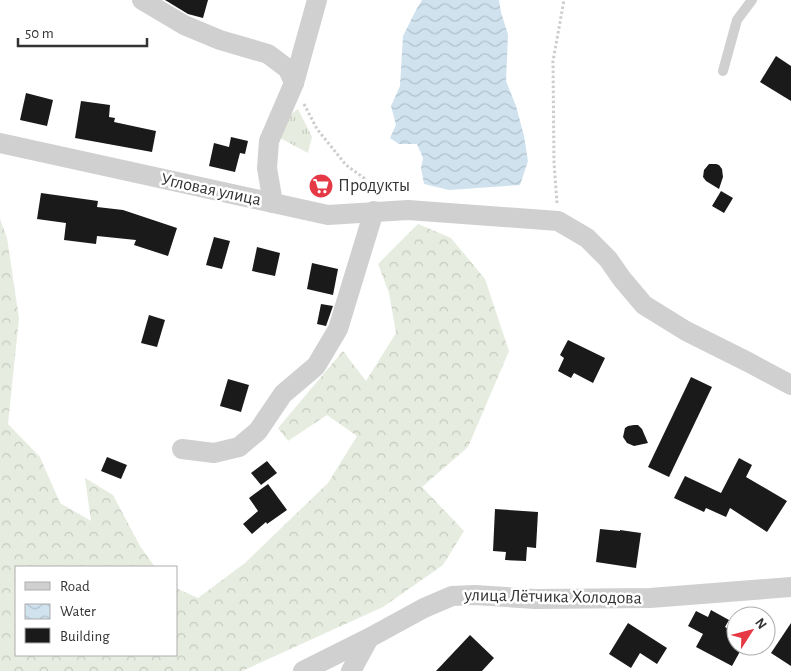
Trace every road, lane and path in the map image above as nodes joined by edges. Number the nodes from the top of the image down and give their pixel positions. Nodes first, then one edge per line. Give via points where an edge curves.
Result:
1 (142, 0) edge
2 (318, 0) edge
3 (564, 0) edge
4 (752, 0) edge
5 (723, 71) dead end
6 (294, 84) junction
7 (0, 143) edge
8 (273, 203) junction
9 (374, 211) junction
10 (558, 222) junction
11 (791, 385) edge
12 (182, 449) dead end
13 (791, 587) edge
14 (369, 638) junction
15 (303, 671) edge
16 (351, 671) edge

1 - 6 street via 184,25 268,54 288,69
2 - 6 street, Угловая улица
3 - 10 path via 553,61
4 - 5 lane via 737,20
6 - 8 street, Угловая улица via 269,141 268,168
6 - 9 path via 318,129 346,165 364,178
7 - 8 street, Угловая улица
8 - 9 street via 328,215
9 - 10 street via 408,210
9 - 12 street via 338,329 316,366 283,394 258,431 239,447 214,453
10 - 11 street via 587,238 644,305 686,331
13 - 14 street, улица Лётчика Холодова via 650,598 452,596
14 - 15 street, улица Лётчика Холодова
14 - 16 street

